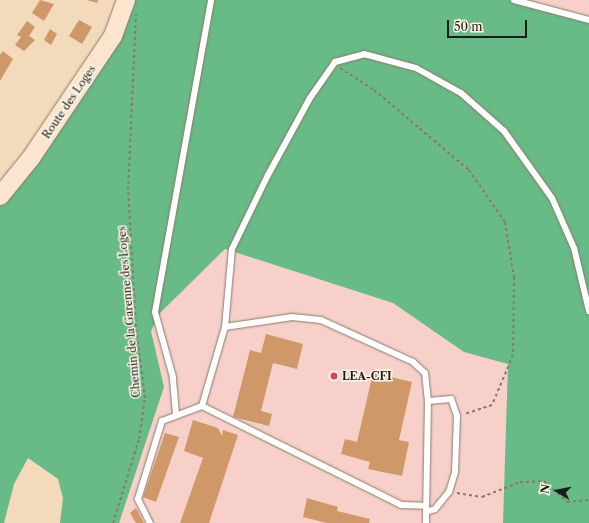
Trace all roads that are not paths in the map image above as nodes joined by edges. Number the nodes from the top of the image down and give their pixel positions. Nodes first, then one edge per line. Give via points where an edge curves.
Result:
1 (211, 0) edge
2 (514, 0) edge
3 (131, 4) edge
4 (589, 20) edge
5 (0, 196) edge
6 (589, 311) edge
7 (225, 327) junction
8 (428, 401) junction
9 (202, 406) junction
10 (176, 414) junction
11 (426, 509) junction
12 (150, 523) edge
13 (426, 523) edge

1 - 10 lane via 155,312 173,377
2 - 4 lane
3 - 5 street, Route des Loges via 113,36 31,158
6 - 7 lane via 574,248 552,198 504,131 461,93 416,68 364,54 335,62 310,98 232,249
7 - 8 lane via 292,317 321,320 413,362 425,373
7 - 9 lane
8 - 11 lane
8 - 11 lane via 451,399 457,416 455,472 449,492 435,509
9 - 10 lane
9 - 11 lane via 387,499 401,505
10 - 12 lane via 162,421 138,499
11 - 13 lane

